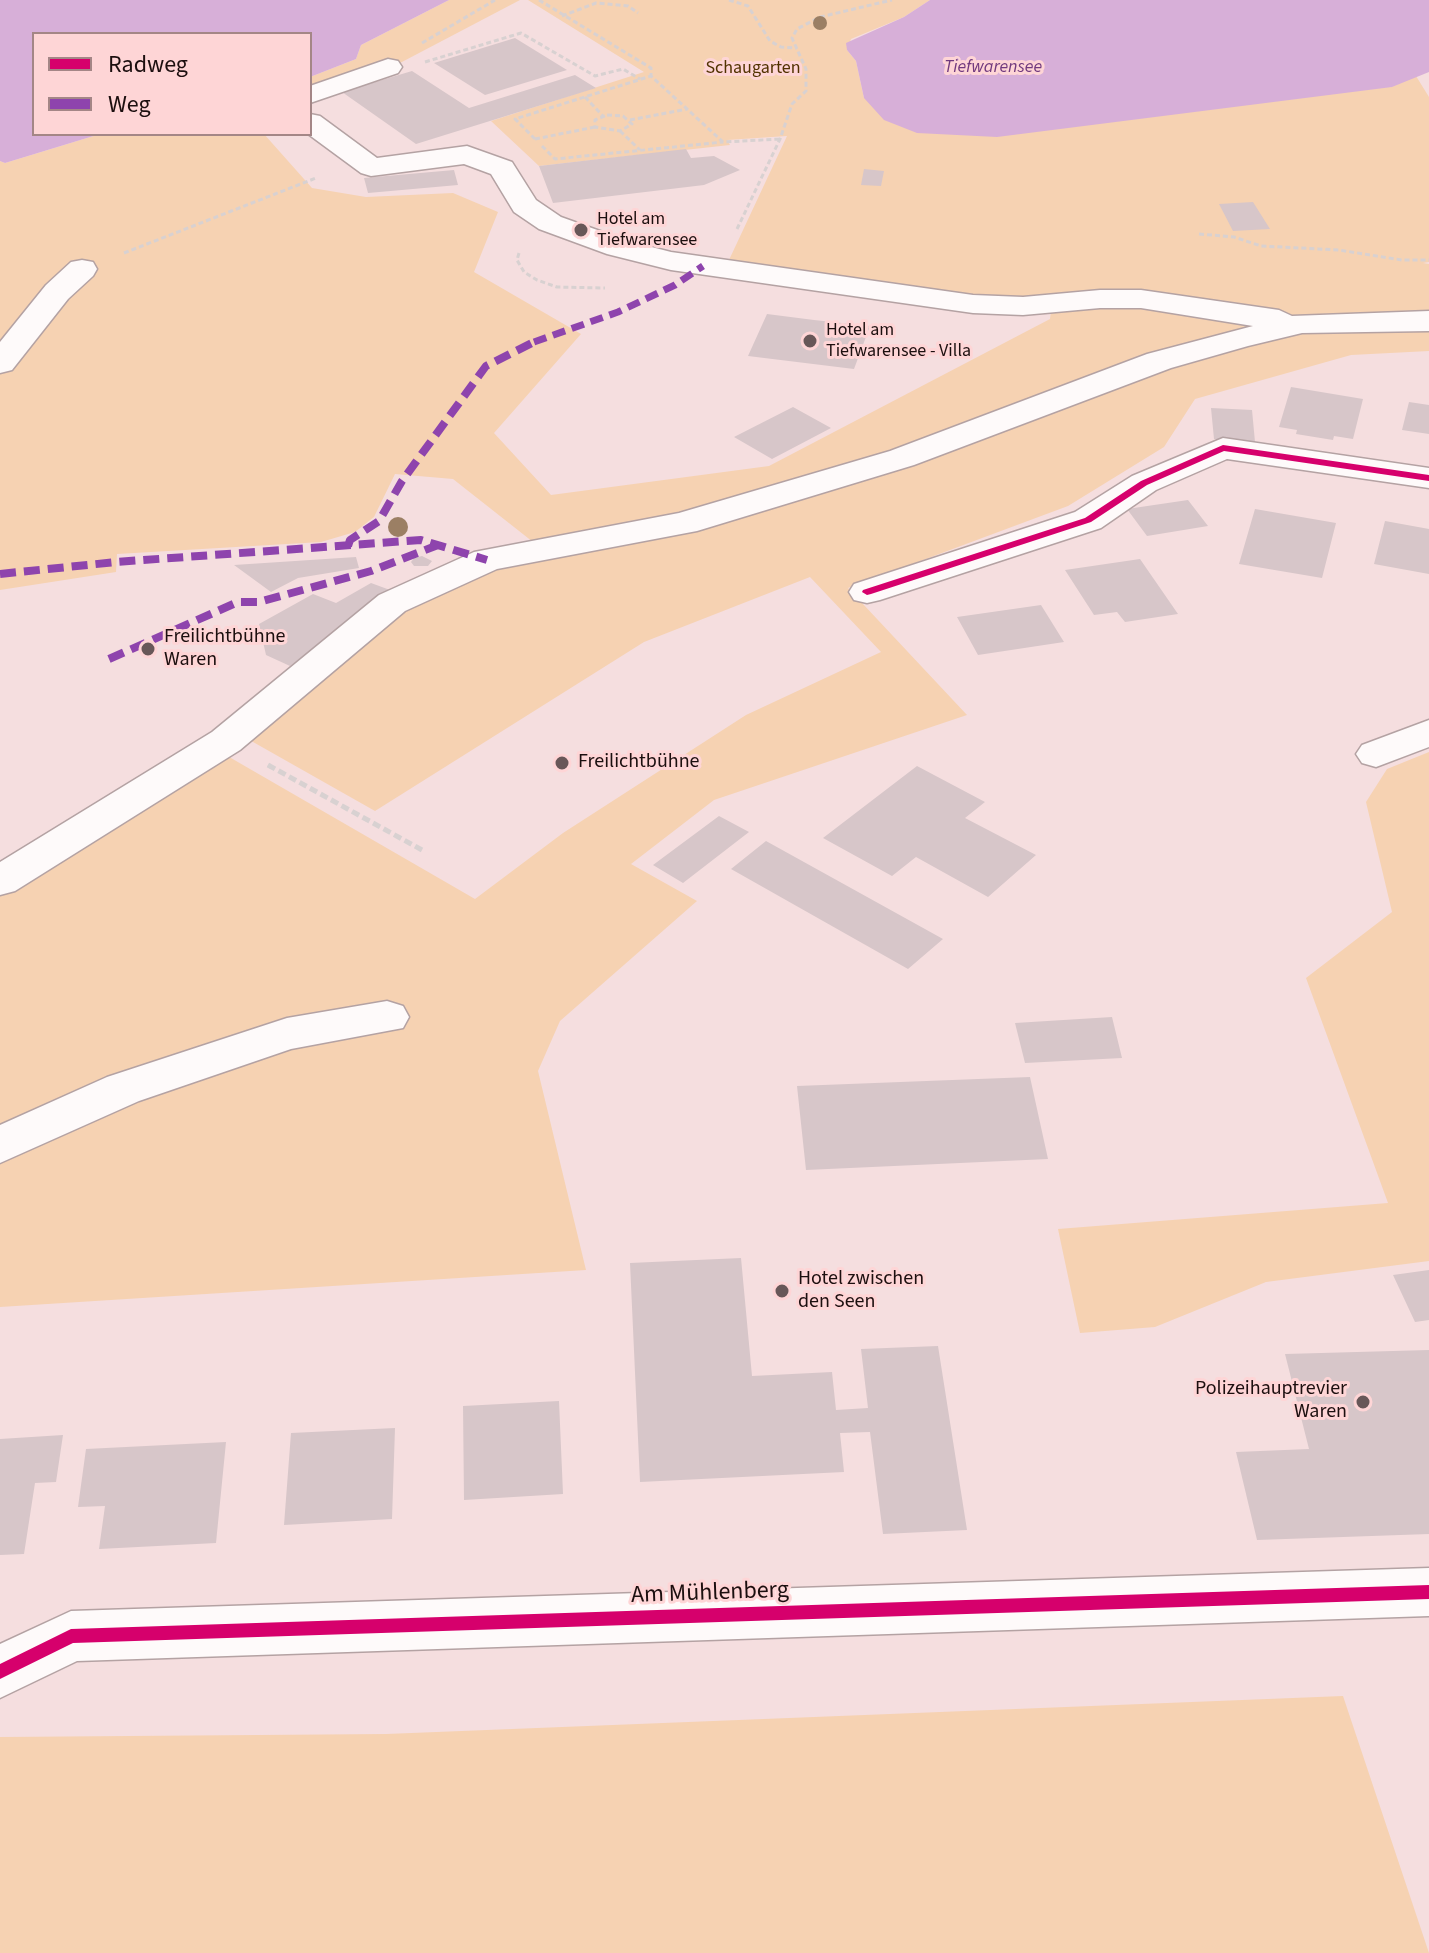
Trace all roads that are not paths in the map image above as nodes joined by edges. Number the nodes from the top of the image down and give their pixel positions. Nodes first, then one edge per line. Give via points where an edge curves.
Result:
1 (401, 66) road end
2 (312, 94) edge
3 (312, 123) edge
4 (82, 269) road end
5 (1429, 321) edge
6 (1302, 323) junction
7 (0, 363) edge
8 (1429, 478) edge
9 (867, 592) dead end
10 (1429, 732) edge
11 (1376, 754) dead end
12 (0, 881) edge
13 (387, 1017) dead end
14 (0, 1145) edge
15 (1429, 1592) edge
16 (0, 1672) edge

1 - 2 street
3 - 6 street via 371,167 467,155 502,168 524,206 550,223 618,248 719,268 973,304 1141,299
4 - 7 street
5 - 6 street
6 - 12 street via 1159,361 902,458 699,519 487,560 392,603 226,741
8 - 9 street via 1223,448 1144,483 1088,520
10 - 11 street
13 - 14 street via 287,1034 123,1089
15 - 16 street, Am Mühlenberg via 71,1636

